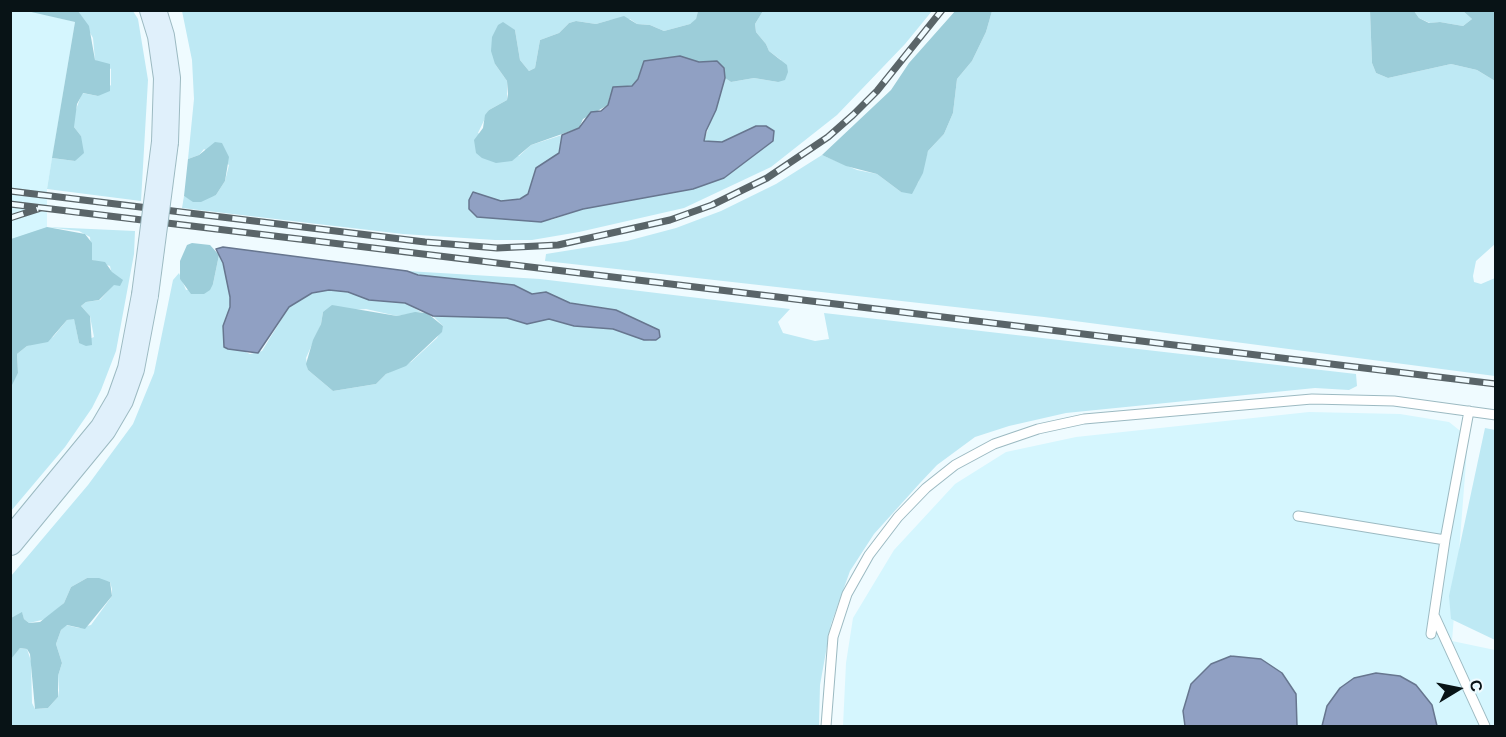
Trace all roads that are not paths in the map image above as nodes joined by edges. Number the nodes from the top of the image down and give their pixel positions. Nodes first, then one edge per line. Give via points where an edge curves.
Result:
1 (153, 10) edge
2 (1469, 411) junction
3 (1496, 415) edge
4 (1298, 516) dead end
5 (1445, 540) junction
6 (10, 542) edge
7 (1435, 616) junction
8 (1431, 634) dead end
9 (826, 726) edge
10 (1485, 726) edge

1 - 6 main road, bridge via 167,78 165,142 131,369 120,400 103,429
2 - 3 lane
2 - 5 lane
2 - 9 lane via 1394,401 1312,399 1084,419 994,444 956,465 926,488 869,555 847,594 833,637
4 - 5 lane
5 - 7 lane
7 - 8 lane
7 - 10 lane

